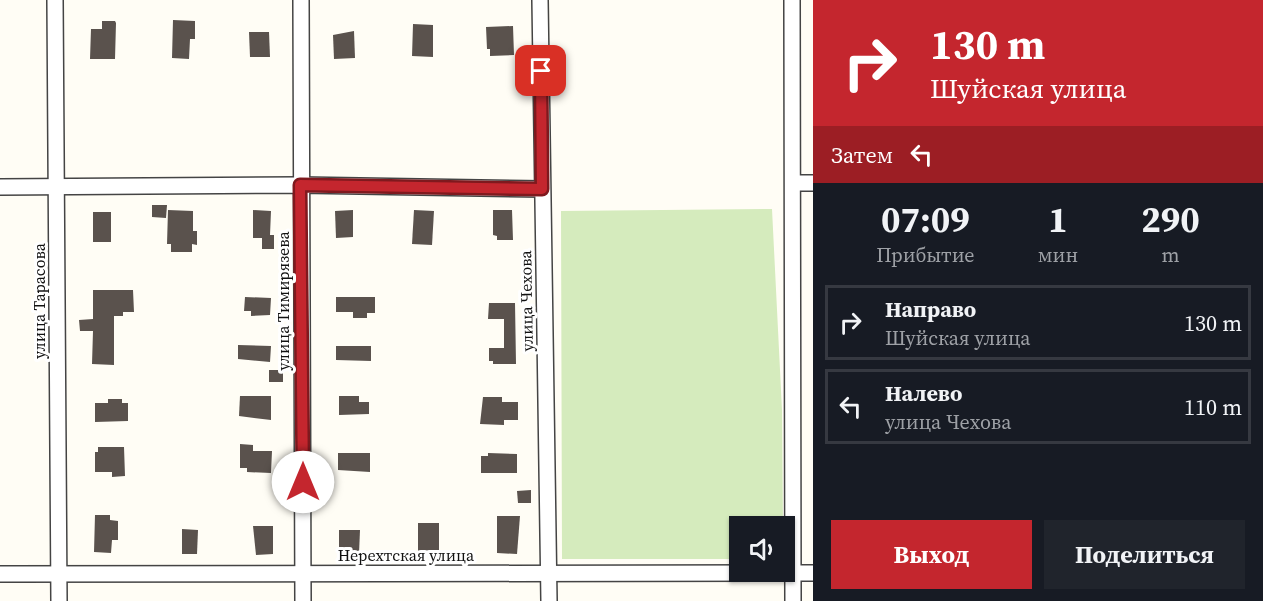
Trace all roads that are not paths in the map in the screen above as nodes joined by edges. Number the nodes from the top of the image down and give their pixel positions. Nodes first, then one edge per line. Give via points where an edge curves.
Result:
1 (56, 0) edge
2 (301, 0) edge
3 (540, 0) edge
4 (792, 0) edge
5 (794, 183) junction
6 (813, 183) edge
7 (300, 185) junction
8 (0, 187) edge
9 (56, 187) junction
10 (542, 189) junction
11 (793, 516) edge
12 (303, 573) junction
13 (548, 573) junction
14 (729, 573) edge
15 (795, 573) edge
16 (813, 573) edge
17 (0, 574) edge
18 (59, 575) junction
19 (793, 582) edge
20 (59, 601) edge
21 (303, 601) edge
22 (549, 601) edge
23 (793, 601) edge

1 - 9 street, улица Тарасова
2 - 7 street, улица Тимирязева
3 - 10 street, улица Чехова
4 - 5 street
5 - 6 street
5 - 11 street
7 - 9 street
7 - 10 street
7 - 12 street, улица Тимирязева
8 - 9 street
9 - 18 street, улица Тарасова
10 - 13 street, улица Чехова
12 - 13 street, Нерехтская улица
12 - 18 street, Нерехтская улица
12 - 21 street, улица Тимирязева
13 - 14 street, Нерехтская улица
13 - 22 street, улица Чехова
15 - 16 street, Нерехтская улица
17 - 18 street, Нерехтская улица
18 - 20 street, улица Тарасова
19 - 23 street

